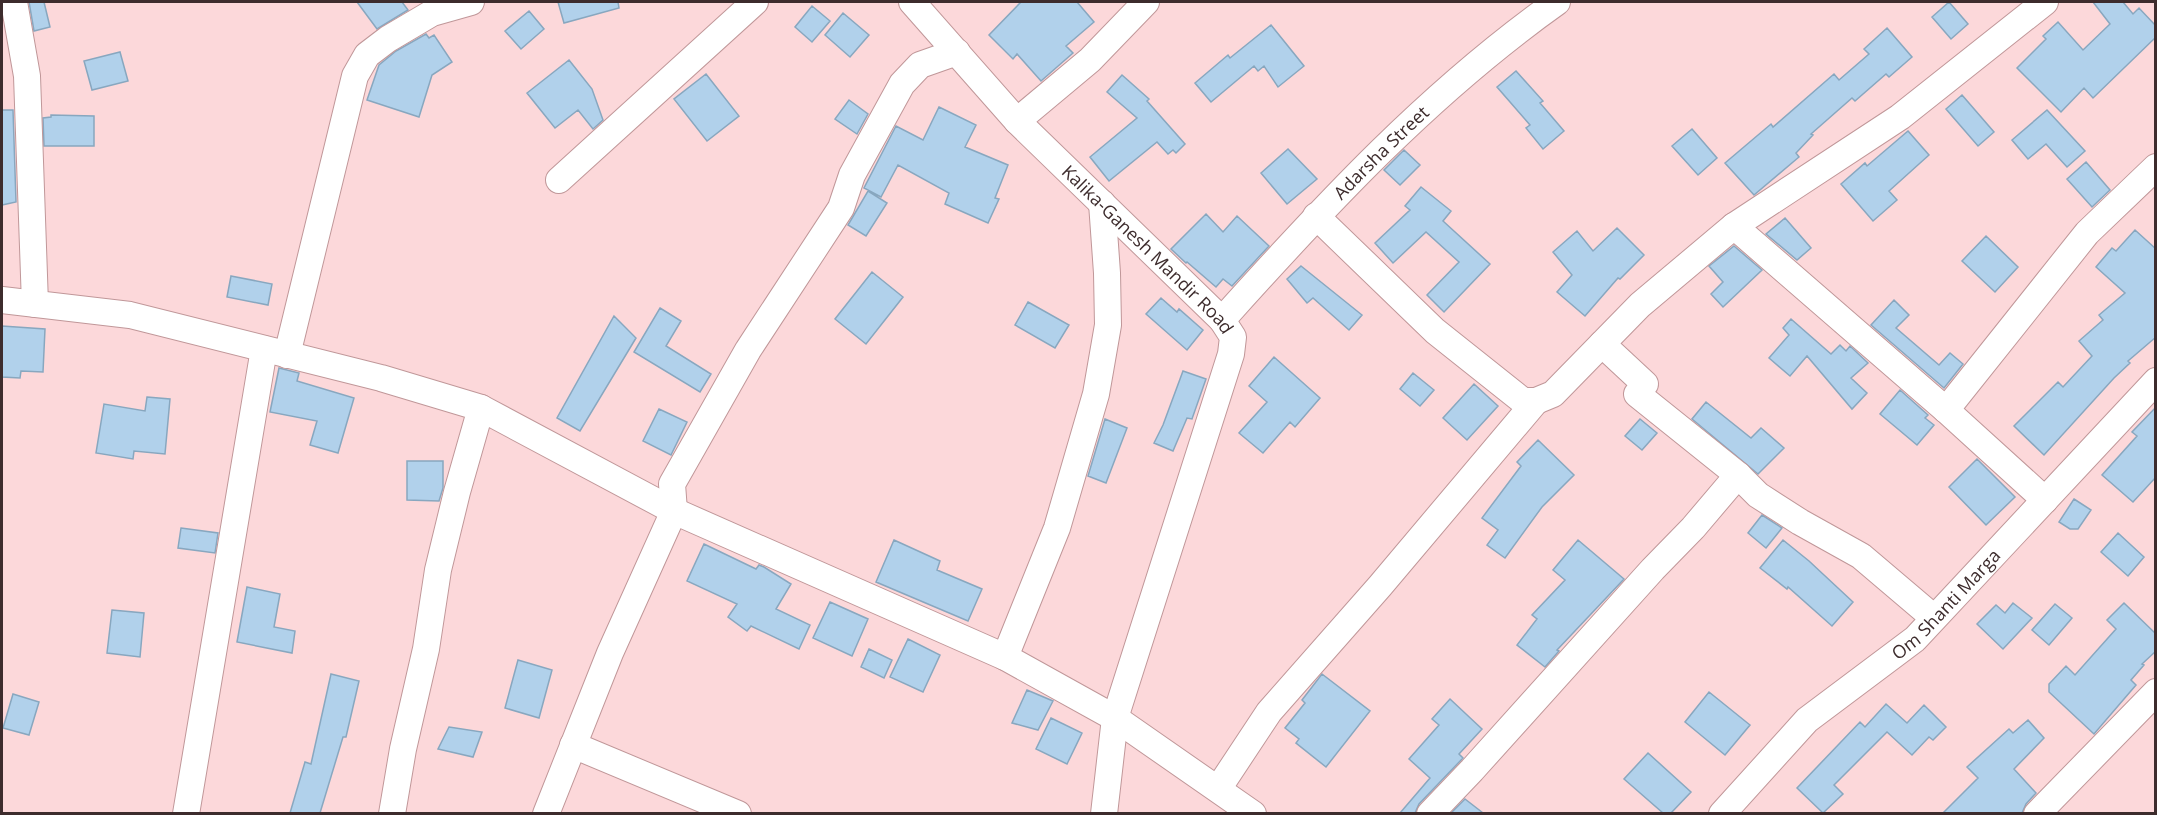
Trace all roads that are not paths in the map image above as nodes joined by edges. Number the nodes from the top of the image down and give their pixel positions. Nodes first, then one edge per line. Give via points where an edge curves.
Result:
1 (14, 2) edge
2 (471, 2) edge
3 (755, 2) edge
4 (912, 2) edge
5 (1146, 2) edge
6 (1557, 2) edge
7 (2045, 2) edge
8 (957, 52) junction
9 (1017, 121) junction
10 (2156, 167) edge
11 (559, 180) dead end
12 (1102, 203) junction
13 (1316, 216) junction
14 (1734, 226) junction
15 (2, 300) edge
16 (35, 304) junction
17 (1222, 320) junction
18 (1602, 344) junction
19 (276, 352) junction
20 (2156, 381) edge
21 (1536, 402) junction
22 (481, 408) junction
23 (1946, 410) junction
24 (1738, 475) junction
25 (2045, 500) junction
26 (674, 511) junction
27 (1934, 618) junction
28 (1005, 657) junction
29 (2156, 692) edge
30 (1115, 718) junction
31 (573, 745) junction
32 (1218, 789) junction
33 (186, 813) edge
34 (392, 813) edge
35 (546, 813) edge
36 (738, 813) edge
37 (1104, 813) edge
38 (1253, 813) edge
39 (1430, 813) edge
40 (1722, 813) edge
41 (2037, 813) edge

1 - 16 street via 27,76
2 - 19 street via 432,13 388,39 367,55 355,76
3 - 11 street
4 - 8 street, Kalika-Ganesh Mandir Road
5 - 9 street via 1090,60
6 - 13 street, Adarsha Street via 1437,96
7 - 14 street via 1900,117
8 - 9 street, Kalika-Ganesh Mandir Road
8 - 26 street via 920,65 902,84 852,175 842,208 748,350 672,484
9 - 12 street, Kalika-Ganesh Mandir Road
10 - 23 street via 2087,233
12 - 17 street, Kalika-Ganesh Mandir Road
12 - 28 street via 1107,325 1096,394 1057,528
13 - 17 street, Adarsha Street
13 - 21 street via 1435,331 1523,401
14 - 18 street via 1640,305
14 - 23 street
15 - 16 street
16 - 19 street via 130,315
17 - 30 street, Kalika-Ganesh Mandir Road via 1233,337 1231,354
18 - 21 street via 1553,394
18 - 24 street via 1645,384 1637,394
19 - 22 street
19 - 33 street
20 - 25 street, Om Shanti Marga
21 - 32 street via 1269,712
22 - 26 street
22 - 34 street via 438,570
23 - 25 street
24 - 27 street via 1758,495 1861,556
24 - 39 street via 1694,528
25 - 27 street, Om Shanti Marga
26 - 28 street
26 - 31 street
27 - 40 street, Om Shanti Marga via 1915,639 1807,720
28 - 30 street
29 - 41 street
30 - 32 street
30 - 37 street, Kalika-Ganesh Mandir Road
31 - 35 street
31 - 36 street
32 - 38 street

